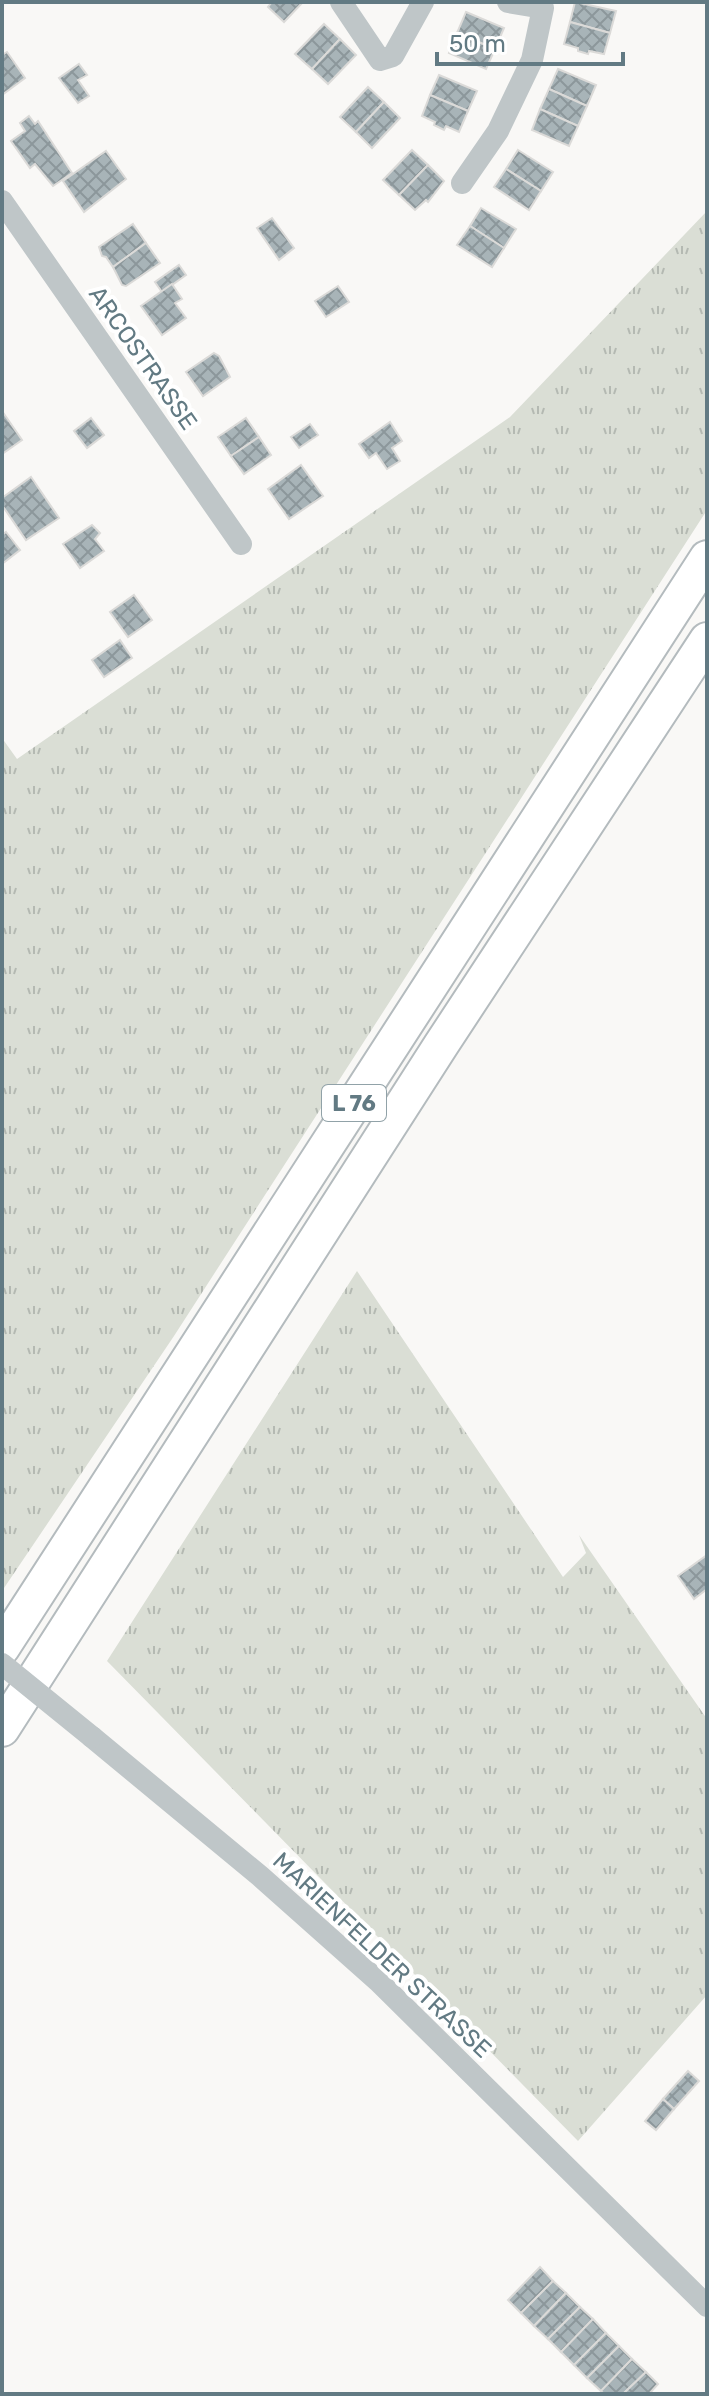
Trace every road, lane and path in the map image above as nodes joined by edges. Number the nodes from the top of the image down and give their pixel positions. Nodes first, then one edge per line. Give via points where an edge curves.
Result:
1 (341, 2) edge
2 (423, 2) edge
3 (508, 2) edge
4 (462, 183) dead end
5 (2, 201) edge
6 (241, 544) dead end
7 (707, 558) edge
8 (707, 640) edge
9 (2, 1648) edge
10 (2, 1664) edge
11 (2, 1729) edge
12 (707, 2306) edge

1 - 2 street via 380,60 393,56
3 - 4 street via 543,8 532,60 498,131
5 - 6 street, ARCOSTRASSE
7 - 9 main road, L 76
8 - 11 main road, L 76
10 - 12 street, MARIENFELDER STRASSE, bridge via 368,1972

